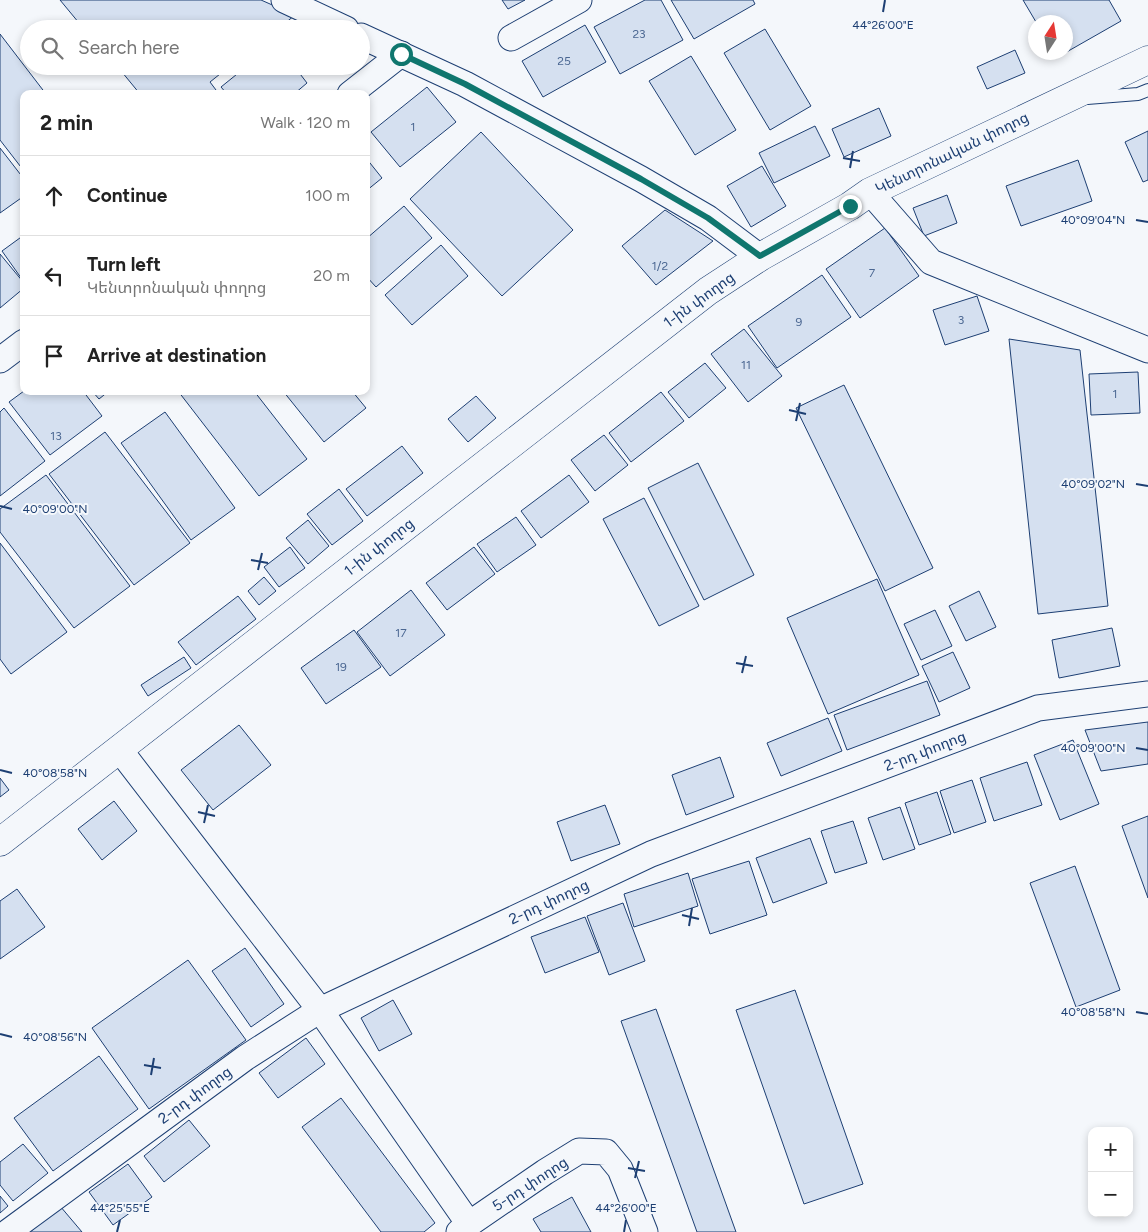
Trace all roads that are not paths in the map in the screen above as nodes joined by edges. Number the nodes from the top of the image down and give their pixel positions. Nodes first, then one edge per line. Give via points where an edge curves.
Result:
1 (284, 0) edge
2 (579, 0) edge
3 (327, 20) edge
4 (510, 38) dead end
5 (370, 40) edge
6 (401, 54) junction
7 (1148, 60) edge
8 (355, 90) edge
9 (1148, 90) edge
10 (1062, 100) junction
11 (870, 192) junction
12 (760, 256) junction
13 (20, 345) edge
14 (1148, 350) edge
15 (0, 360) edge
16 (1148, 694) edge
17 (119, 749) junction
18 (0, 842) edge
19 (320, 1010) junction
20 (464, 1228) edge
21 (8, 1232) edge
22 (645, 1232) edge

1 - 3 street
2 - 4 street
5 - 6 street
6 - 8 street
6 - 12 street via 465,84 641,179 708,218
7 - 10 main road, Կենտրոնական փողոց
9 - 10 lane via 1138,94
10 - 11 main road, Կենտրոնական փողոց
11 - 12 main road, Կենտրոնական փողոց
11 - 14 street via 931,262
12 - 17 main road, 1-ին փողոց via 700,297
13 - 15 street
16 - 19 street, 2-րդ փողոց via 1038,708 660,851
17 - 18 main road, 1-ին փողոց
17 - 19 street
19 - 20 street
19 - 21 street, 2-րդ փողոց via 245,1058
20 - 22 street, 5-րդ փողոց via 579,1152 606,1152 620,1169

